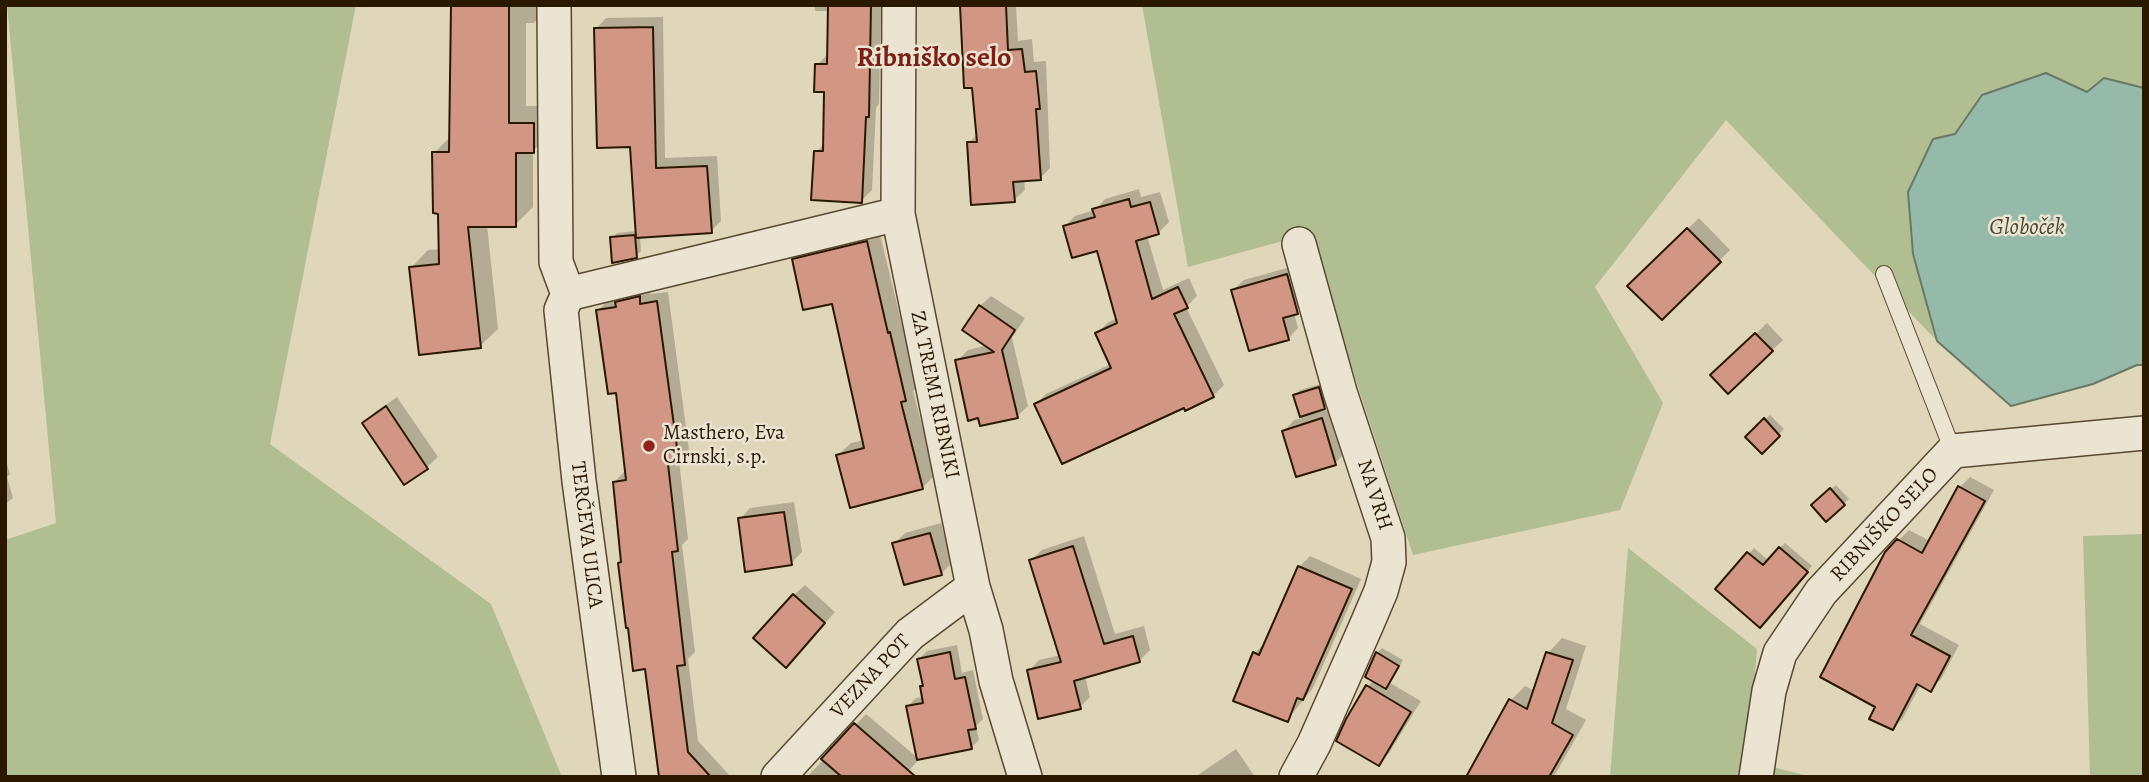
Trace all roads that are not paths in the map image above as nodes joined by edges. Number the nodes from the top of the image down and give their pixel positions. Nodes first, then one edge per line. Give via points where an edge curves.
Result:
1 (554, 5) edge
2 (899, 5) edge
3 (898, 214) junction
4 (1299, 244) dead end
5 (1884, 274) dead end
6 (568, 294) junction
7 (2144, 433) edge
8 (1954, 451) junction
9 (973, 587) junction
10 (619, 777) edge
11 (778, 777) edge
12 (1025, 777) edge
13 (1296, 777) edge
14 (1756, 777) edge

1 - 6 street, TERČEVA ULICA via 556,262
2 - 3 street, ZA TREMI RIBNIKI
3 - 6 street
3 - 9 street, ZA TREMI RIBNIKI
4 - 13 street, NA VRH via 1340,392 1388,538 1389,562 1372,613
5 - 8 lane
6 - 10 street, TERČEVA ULICA via 561,310
7 - 8 street, RIBNIŠKO SELO
8 - 14 street, RIBNIŠKO SELO via 1821,592 1780,653 1769,691
9 - 11 street, VEZNA POT via 910,634
9 - 12 street, ZA TREMI RIBNIKI

